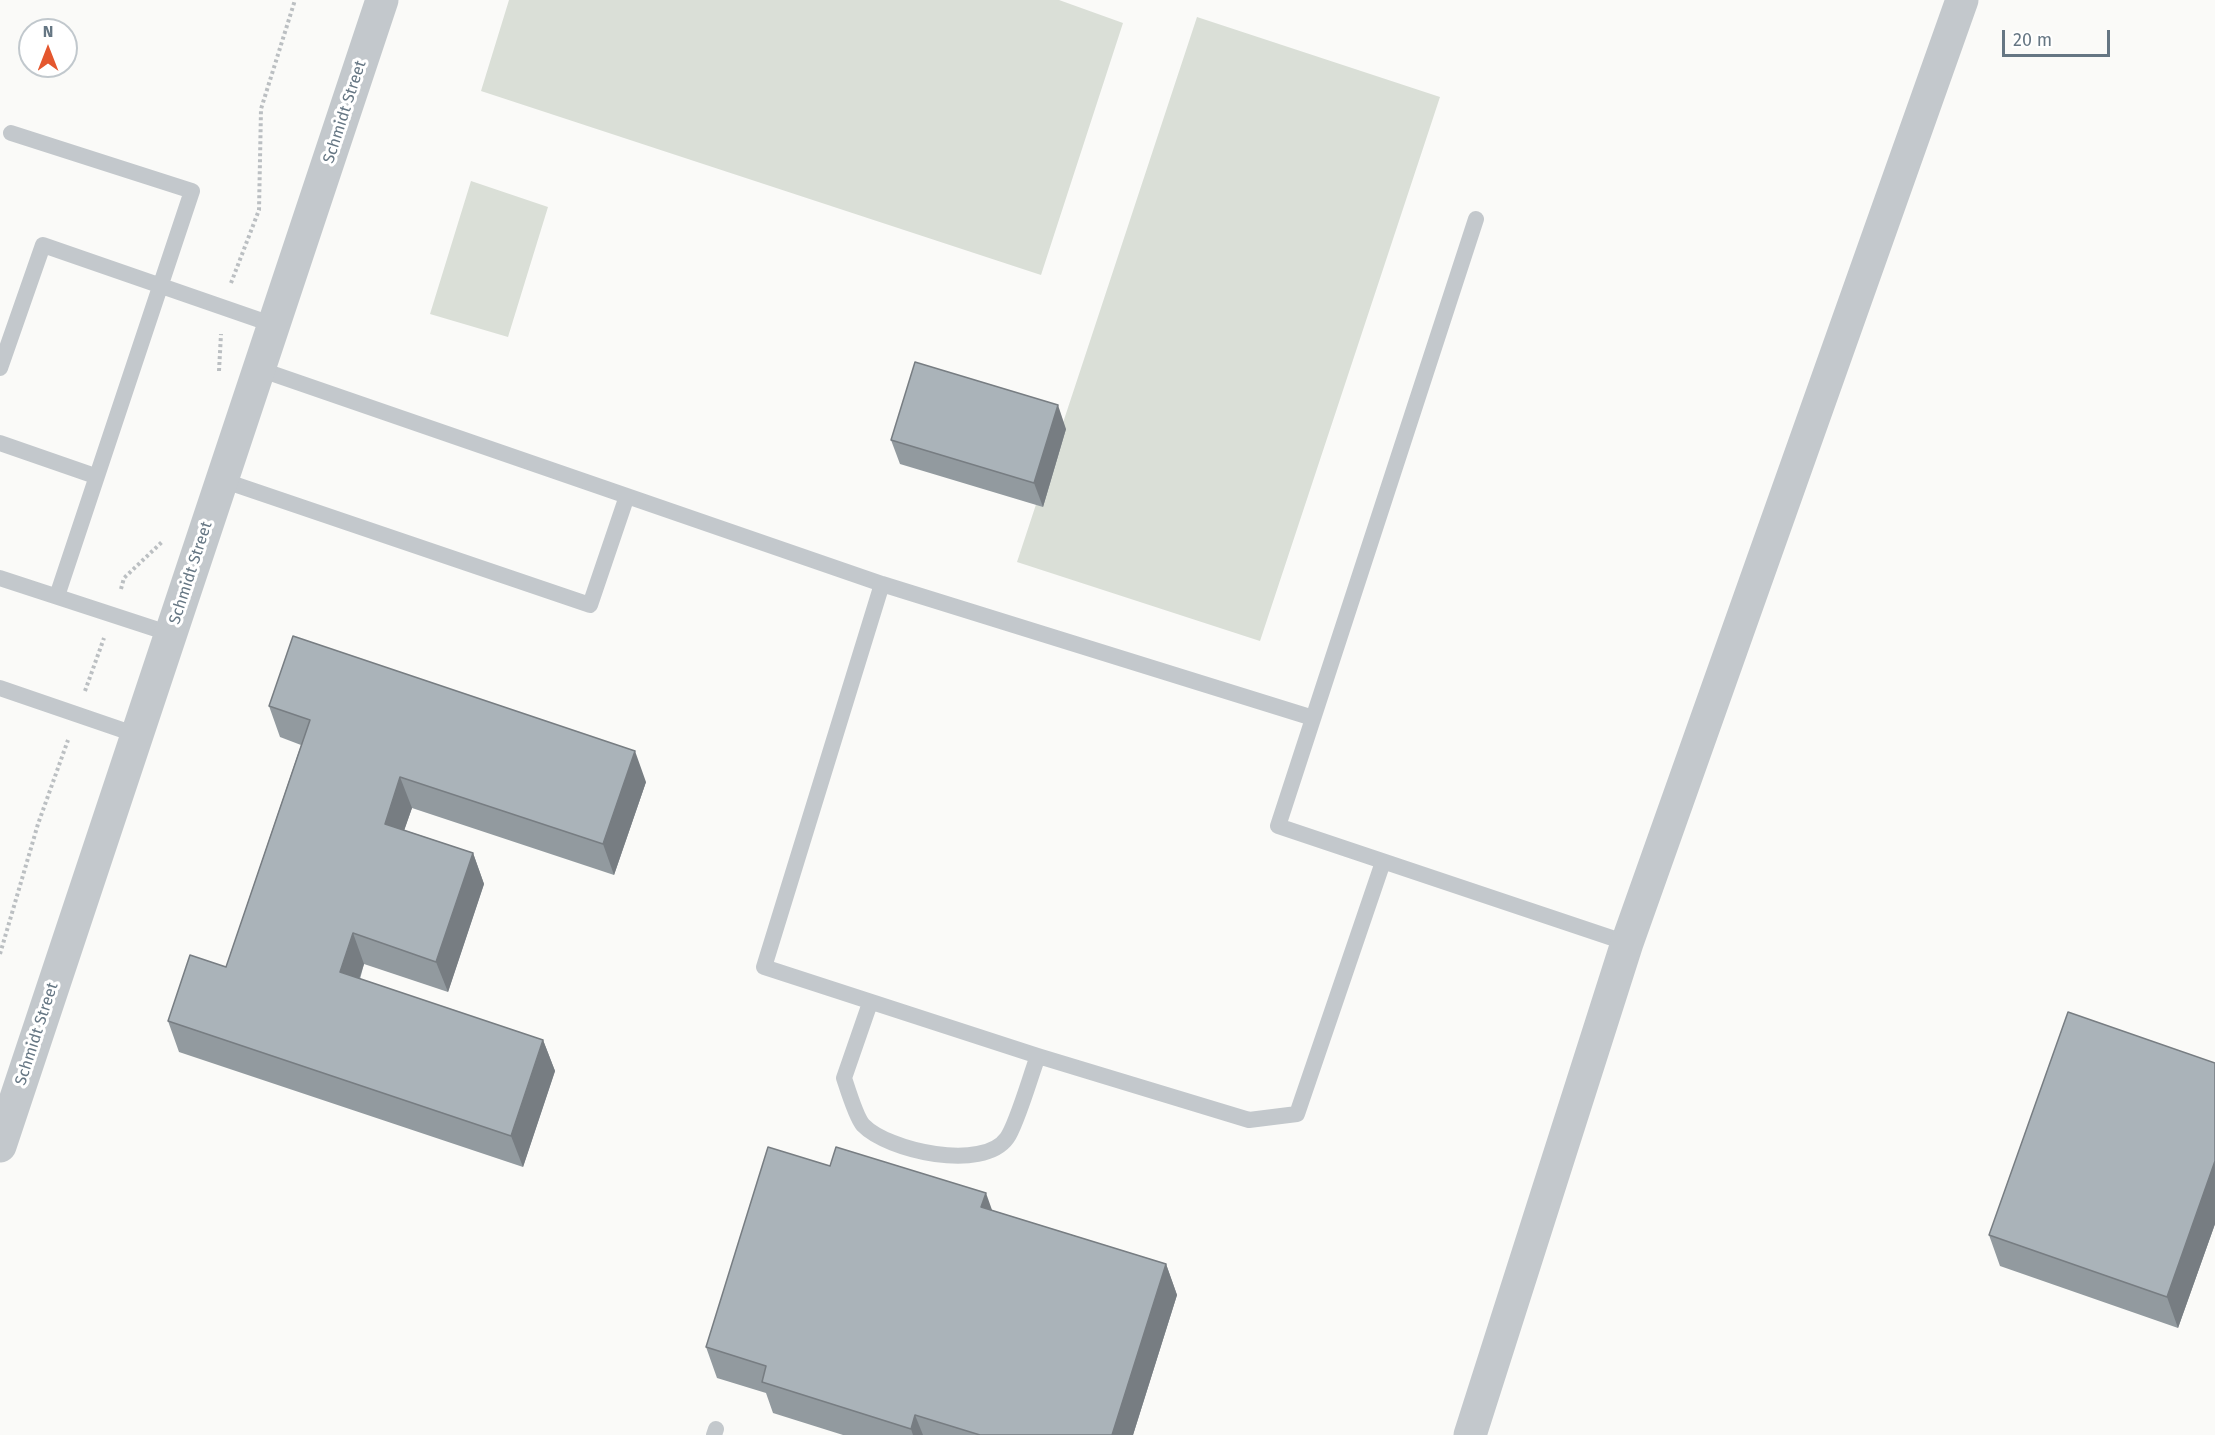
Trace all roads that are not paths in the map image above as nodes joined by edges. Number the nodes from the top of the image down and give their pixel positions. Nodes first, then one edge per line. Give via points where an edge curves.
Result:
1 (382, 0) edge
2 (1962, 0) edge
3 (10, 133) dead end
4 (1476, 219) dead end
5 (159, 287) junction
6 (274, 325) junction
7 (0, 368) edge
8 (259, 369) junction
9 (0, 443) edge
10 (95, 476) junction
11 (222, 480) junction
12 (627, 496) junction
13 (0, 578) edge
14 (882, 584) junction
15 (57, 596) junction
16 (171, 634) junction
17 (0, 688) edge
18 (1312, 718) junction
19 (137, 735) junction
20 (1383, 862) junction
21 (1627, 943) junction
22 (870, 1003) junction
23 (1038, 1056) junction
24 (0, 1146) edge
25 (1470, 1435) edge

1 - 6 street, Schmidt Street
2 - 21 street
3 - 5 lane via 192,190
4 - 18 lane
5 - 6 lane
5 - 7 lane via 43,245
5 - 10 lane
6 - 8 street, Schmidt Street
8 - 11 street, Schmidt Street
8 - 12 lane
9 - 10 lane
10 - 15 lane
11 - 12 lane via 590,605
11 - 16 street, Schmidt Street
12 - 14 lane
13 - 15 lane
14 - 18 lane
14 - 22 lane via 764,967
15 - 16 lane
16 - 19 street, Schmidt Street
17 - 19 lane
18 - 20 lane via 1278,826
19 - 24 street, Schmidt Street
20 - 21 lane
20 - 23 lane via 1297,1114 1249,1120
21 - 25 street
22 - 23 lane
22 - 23 lane via 844,1078 862,1125 894,1144 954,1157 985,1153 1007,1138

